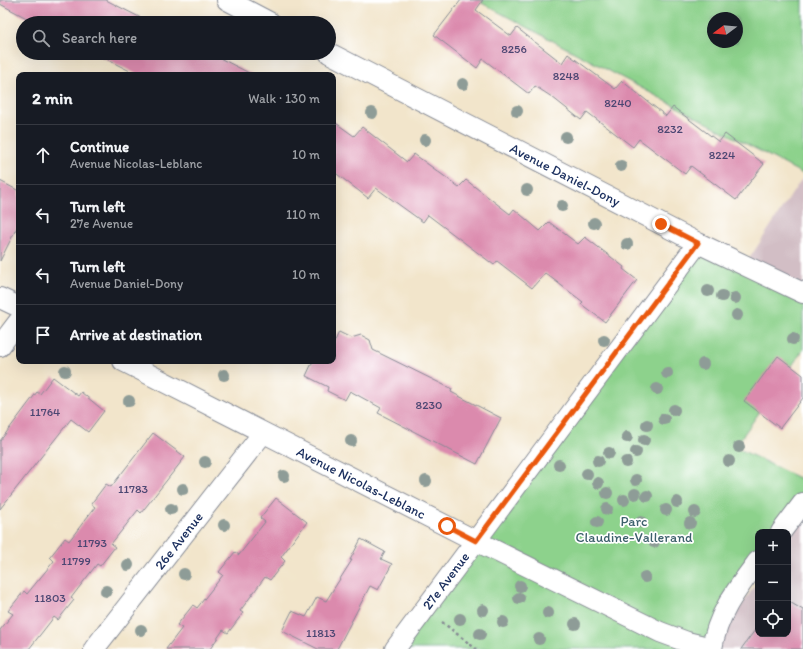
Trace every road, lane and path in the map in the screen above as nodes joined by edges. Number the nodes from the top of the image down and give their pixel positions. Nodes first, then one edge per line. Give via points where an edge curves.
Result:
1 (227, 0) edge
2 (258, 16) edge
3 (336, 57) edge
4 (698, 243) junction
5 (803, 293) edge
6 (0, 298) edge
7 (16, 306) edge
8 (16, 325) edge
9 (0, 346) edge
10 (129, 364) edge
11 (263, 433) junction
12 (803, 503) edge
13 (783, 529) edge
14 (476, 541) junction
15 (756, 565) edge
16 (425, 610) junction
17 (94, 649) edge
18 (395, 649) edge
19 (476, 649) edge
20 (712, 649) edge

1 - 2 street
3 - 4 street, Avenue Daniel-Dony
4 - 5 street, Avenue Daniel-Dony
4 - 14 street, 27e Avenue
6 - 7 street
8 - 9 street
10 - 11 street, Avenue Nicolas-Leblanc
11 - 14 street, Avenue Nicolas-Leblanc
11 - 17 street, 26e Avenue
12 - 13 street
14 - 16 street, 27e Avenue
14 - 20 street, Avenue Nicolas-Leblanc via 660,632
15 - 20 street via 724,609 718,622
16 - 18 street, 27e Avenue
16 - 19 path

